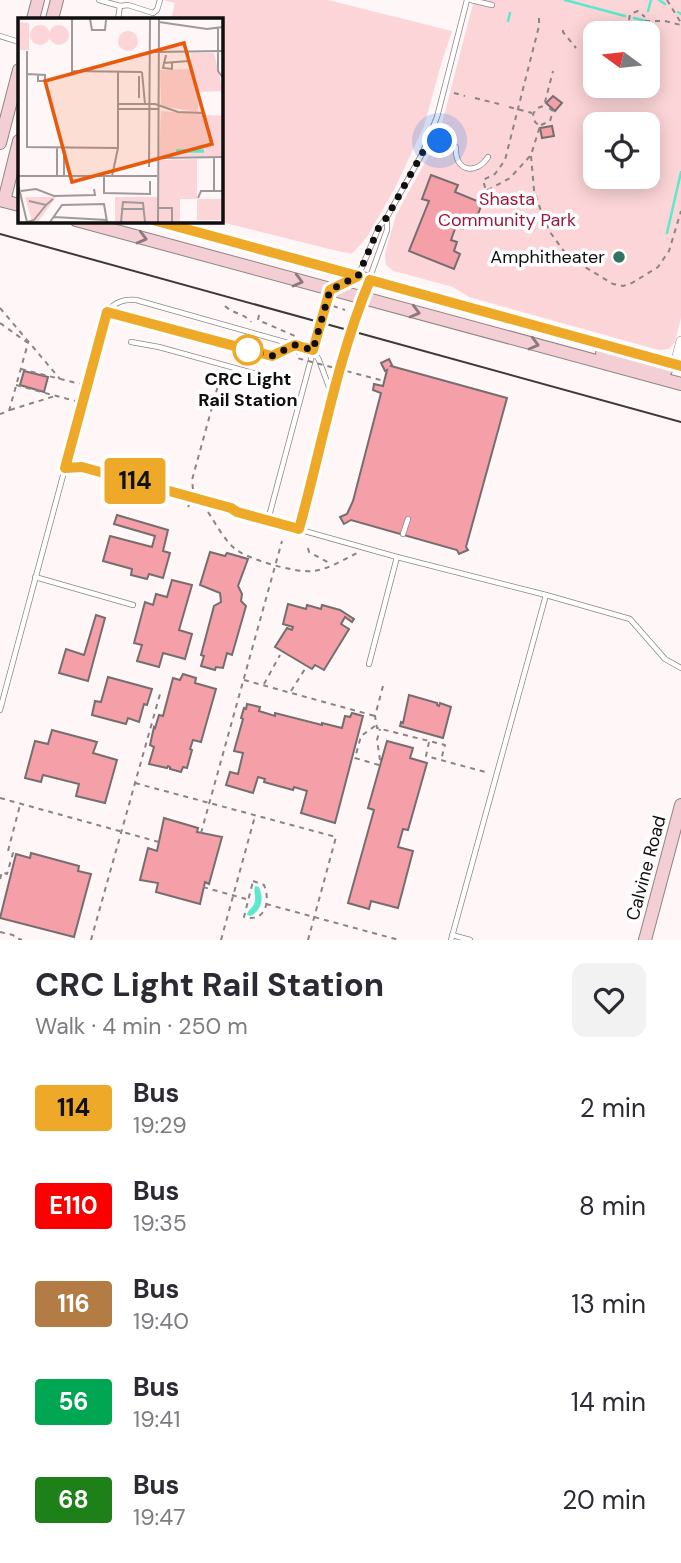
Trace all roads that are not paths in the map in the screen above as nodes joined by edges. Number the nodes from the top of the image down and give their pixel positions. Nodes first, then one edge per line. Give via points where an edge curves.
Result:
1 (38, 0) edge
2 (49, 0) edge
3 (57, 0) edge
4 (99, 0) edge
5 (160, 0) edge
6 (469, 0) edge
7 (492, 5) dead end
8 (120, 6) junction
9 (33, 18) edge
10 (45, 18) edge
11 (52, 18) edge
12 (118, 18) edge
13 (0, 36) edge
14 (18, 42) edge
15 (18, 74) edge
16 (430, 136) junction
17 (0, 143) edge
18 (18, 145) edge
19 (488, 157) dead end
20 (9, 179) edge
21 (2, 200) edge
22 (387, 217) junction
23 (83, 222) edge
24 (159, 222) edge
25 (364, 278) junction
26 (330, 290) junction
27 (362, 298) junction
28 (107, 312) junction
29 (681, 341) edge
30 (131, 342) dead end
31 (295, 345) junction
32 (313, 350) junction
33 (571, 353) junction
34 (678, 365) edge
35 (267, 377) dead end
36 (681, 384) edge
37 (333, 398) junction
38 (65, 468) junction
39 (408, 519) dead end
40 (268, 520) junction
41 (299, 529) junction
42 (403, 534) dead end
43 (397, 557) junction
44 (35, 576) junction
45 (546, 595) junction
46 (133, 605) dead end
47 (369, 664) dead end
48 (681, 668) edge
49 (0, 710) edge
50 (681, 805) edge
51 (679, 823) edge
52 (452, 938) edge
53 (470, 940) edge
54 (645, 940) edge

1 - 9 main road
2 - 10 main road
3 - 11 main road
4 - 8 lane
5 - 8 lane via 153,13
6 - 7 lane
6 - 16 lane
8 - 12 lane
13 - 14 lane
15 - 17 main road
16 - 19 lane via 456,147 461,165 470,169 483,165
16 - 22 lane
18 - 20 main road
20 - 21 main road
22 - 25 lane via 379,227
22 - 25 lane via 387,230
23 -> 26 main road
24 - 25 main road
25 - 26 lane
25 - 27 lane
25 - 34 main road
26 - 27 main road
26 - 32 lane
27 -> 33 main road
27 - 37 lane
28 - 31 lane via 267,355
28 - 31 lane via 122,300 136,300
28 - 38 lane
29 - 34 street
30 - 35 lane
31 - 32 lane
32 - 37 lane
32 - 40 lane
33 - 34 main road via 593,351 669,370
33 - 36 main road
37 - 41 lane
38 - 40 lane via 82,467
38 - 44 lane
39 - 42 lane
40 - 41 lane
41 - 43 lane
43 - 45 lane
43 - 47 lane
44 - 46 lane
44 - 49 lane
45 - 48 lane via 630,619 660,654
45 - 52 lane
50 - 51 main road, Calvine Road
51 - 54 main road, Calvine Road
52 - 53 lane

